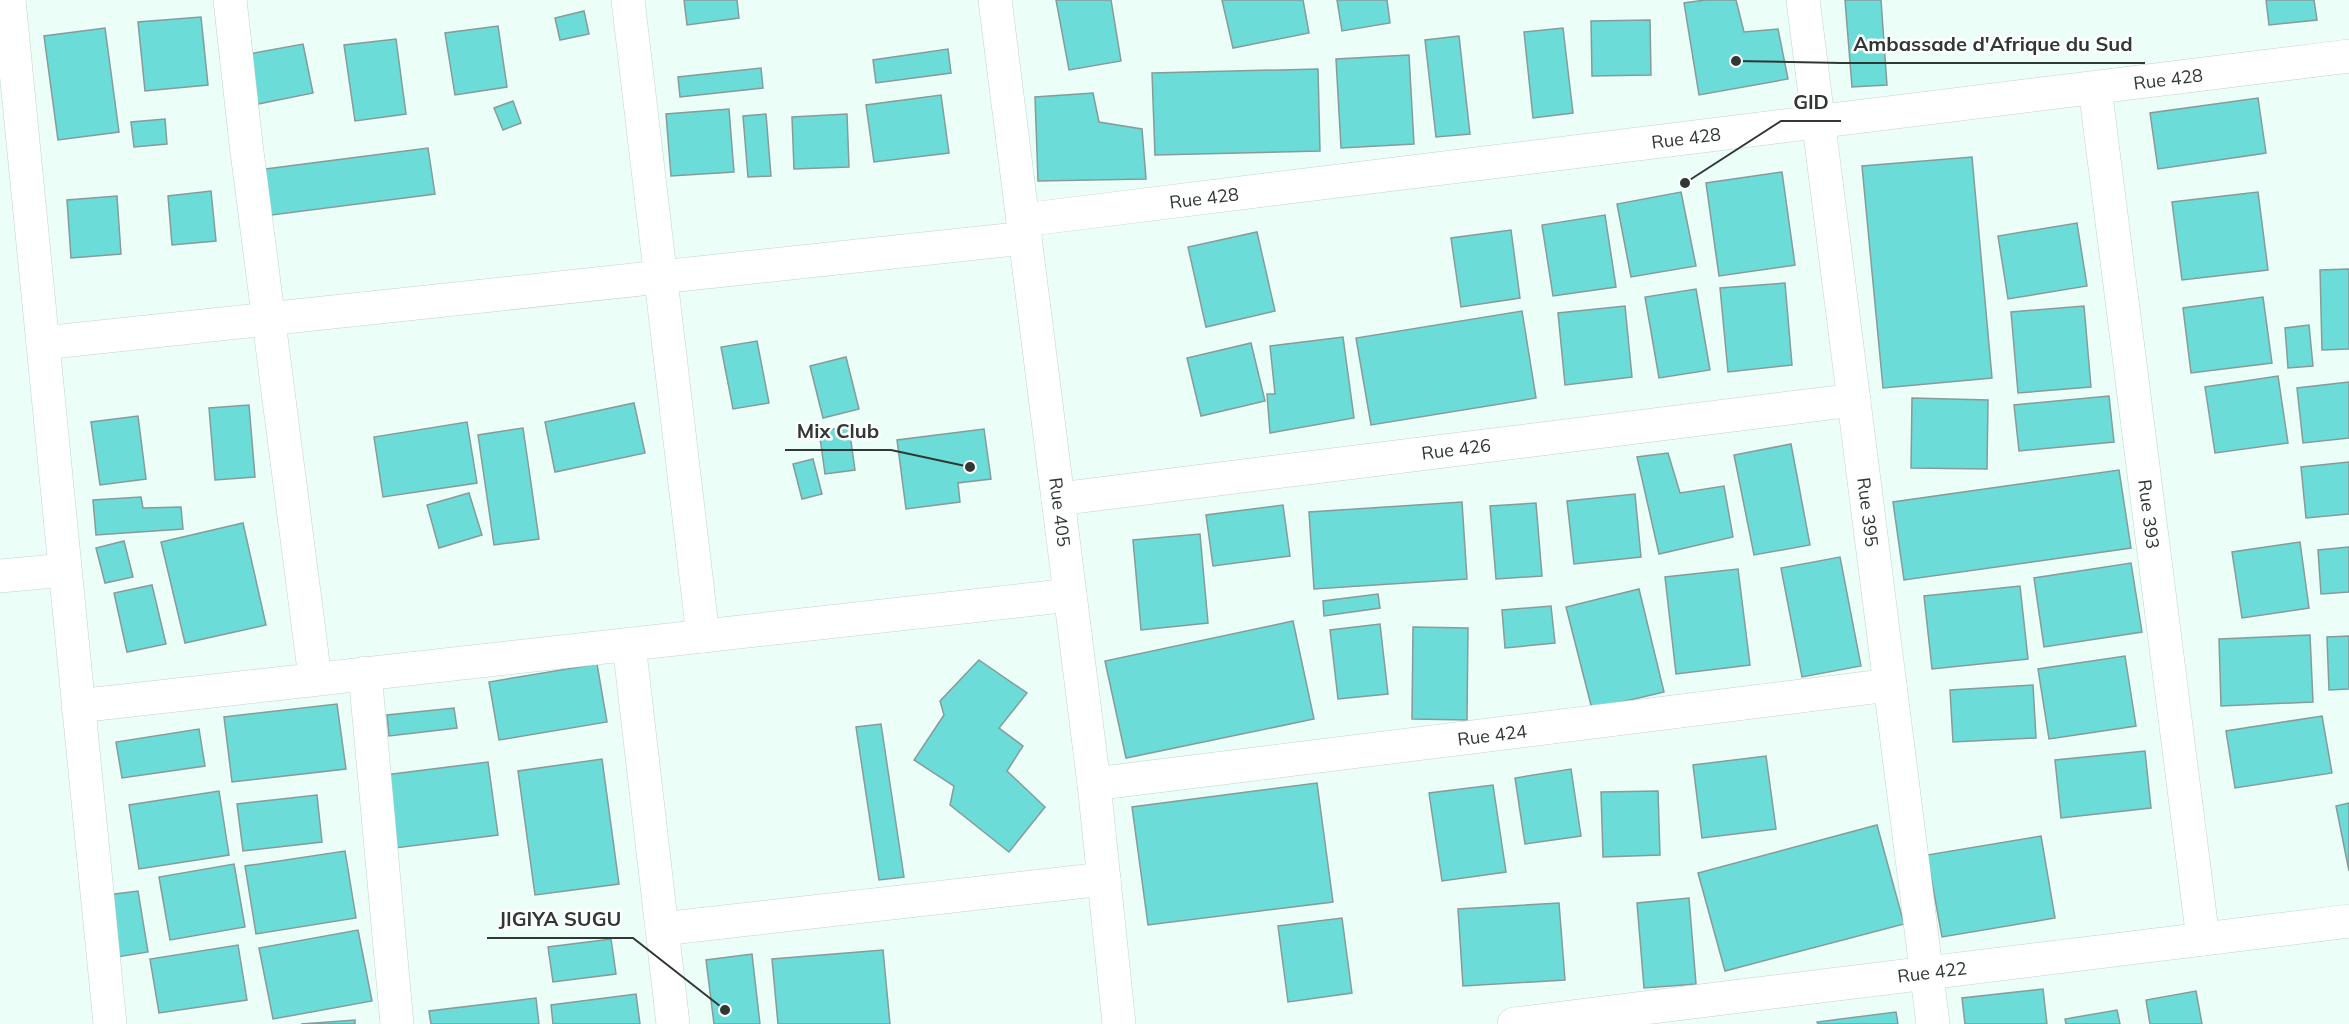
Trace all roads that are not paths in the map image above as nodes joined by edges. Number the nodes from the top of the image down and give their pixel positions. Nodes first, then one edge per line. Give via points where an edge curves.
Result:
1 (9, 0) edge
2 (230, 0) edge
3 (628, 0) edge
4 (995, 0) edge
5 (1803, 0) edge
6 (2349, 56) edge
7 (2095, 88) junction
8 (1819, 122) junction
9 (1024, 229) junction
10 (661, 277) junction
11 (270, 319) junction
12 (43, 344) junction
13 (1854, 400) junction
14 (1058, 499) junction
15 (65, 570) junction
16 (0, 576) edge
17 (1070, 595) junction
18 (703, 636) junction
19 (630, 644) junction
20 (365, 673) junction
21 (315, 678) junction
22 (1890, 685) junction
23 (78, 706) junction
24 (1094, 784) junction
25 (1104, 879) junction
26 (2349, 921) edge
27 (662, 929) junction
28 (2203, 939) junction
29 (1926, 973) junction
30 (110, 1024) edge
31 (397, 1024) edge
32 (673, 1024) edge
33 (1119, 1024) edge
34 (1514, 1024) edge
35 (1933, 1024) edge

1 - 12 street
2 - 11 street
3 - 10 street
4 - 9 street, Rue 405
5 - 8 street, Rue 395
6 - 7 street, Rue 428
7 - 8 street, Rue 428
7 - 28 street, Rue 393
8 - 9 street, Rue 428
8 - 13 street, Rue 395
9 - 10 street, Rue 428
9 - 14 street, Rue 405
10 - 11 street, Rue 428
10 - 18 street
11 - 12 street, Rue 428
11 - 21 street
12 - 15 street
13 - 14 street, Rue 426
13 - 22 street, Rue 395
14 - 17 street, Rue 405
15 - 16 street
15 - 23 street
17 - 18 street
17 - 24 street, Rue 405
18 - 19 street
19 - 20 street
19 - 27 street
20 - 21 street
20 - 31 street
21 - 23 street
22 - 24 street, Rue 424
22 - 29 street, Rue 395
23 - 30 street
24 - 25 street, Rue 405
25 - 27 street
25 - 33 street, Rue 405
26 - 28 street, Rue 422
27 - 32 street
28 - 29 street, Rue 422
29 - 34 street, Rue 422
29 - 35 street, Rue 395

